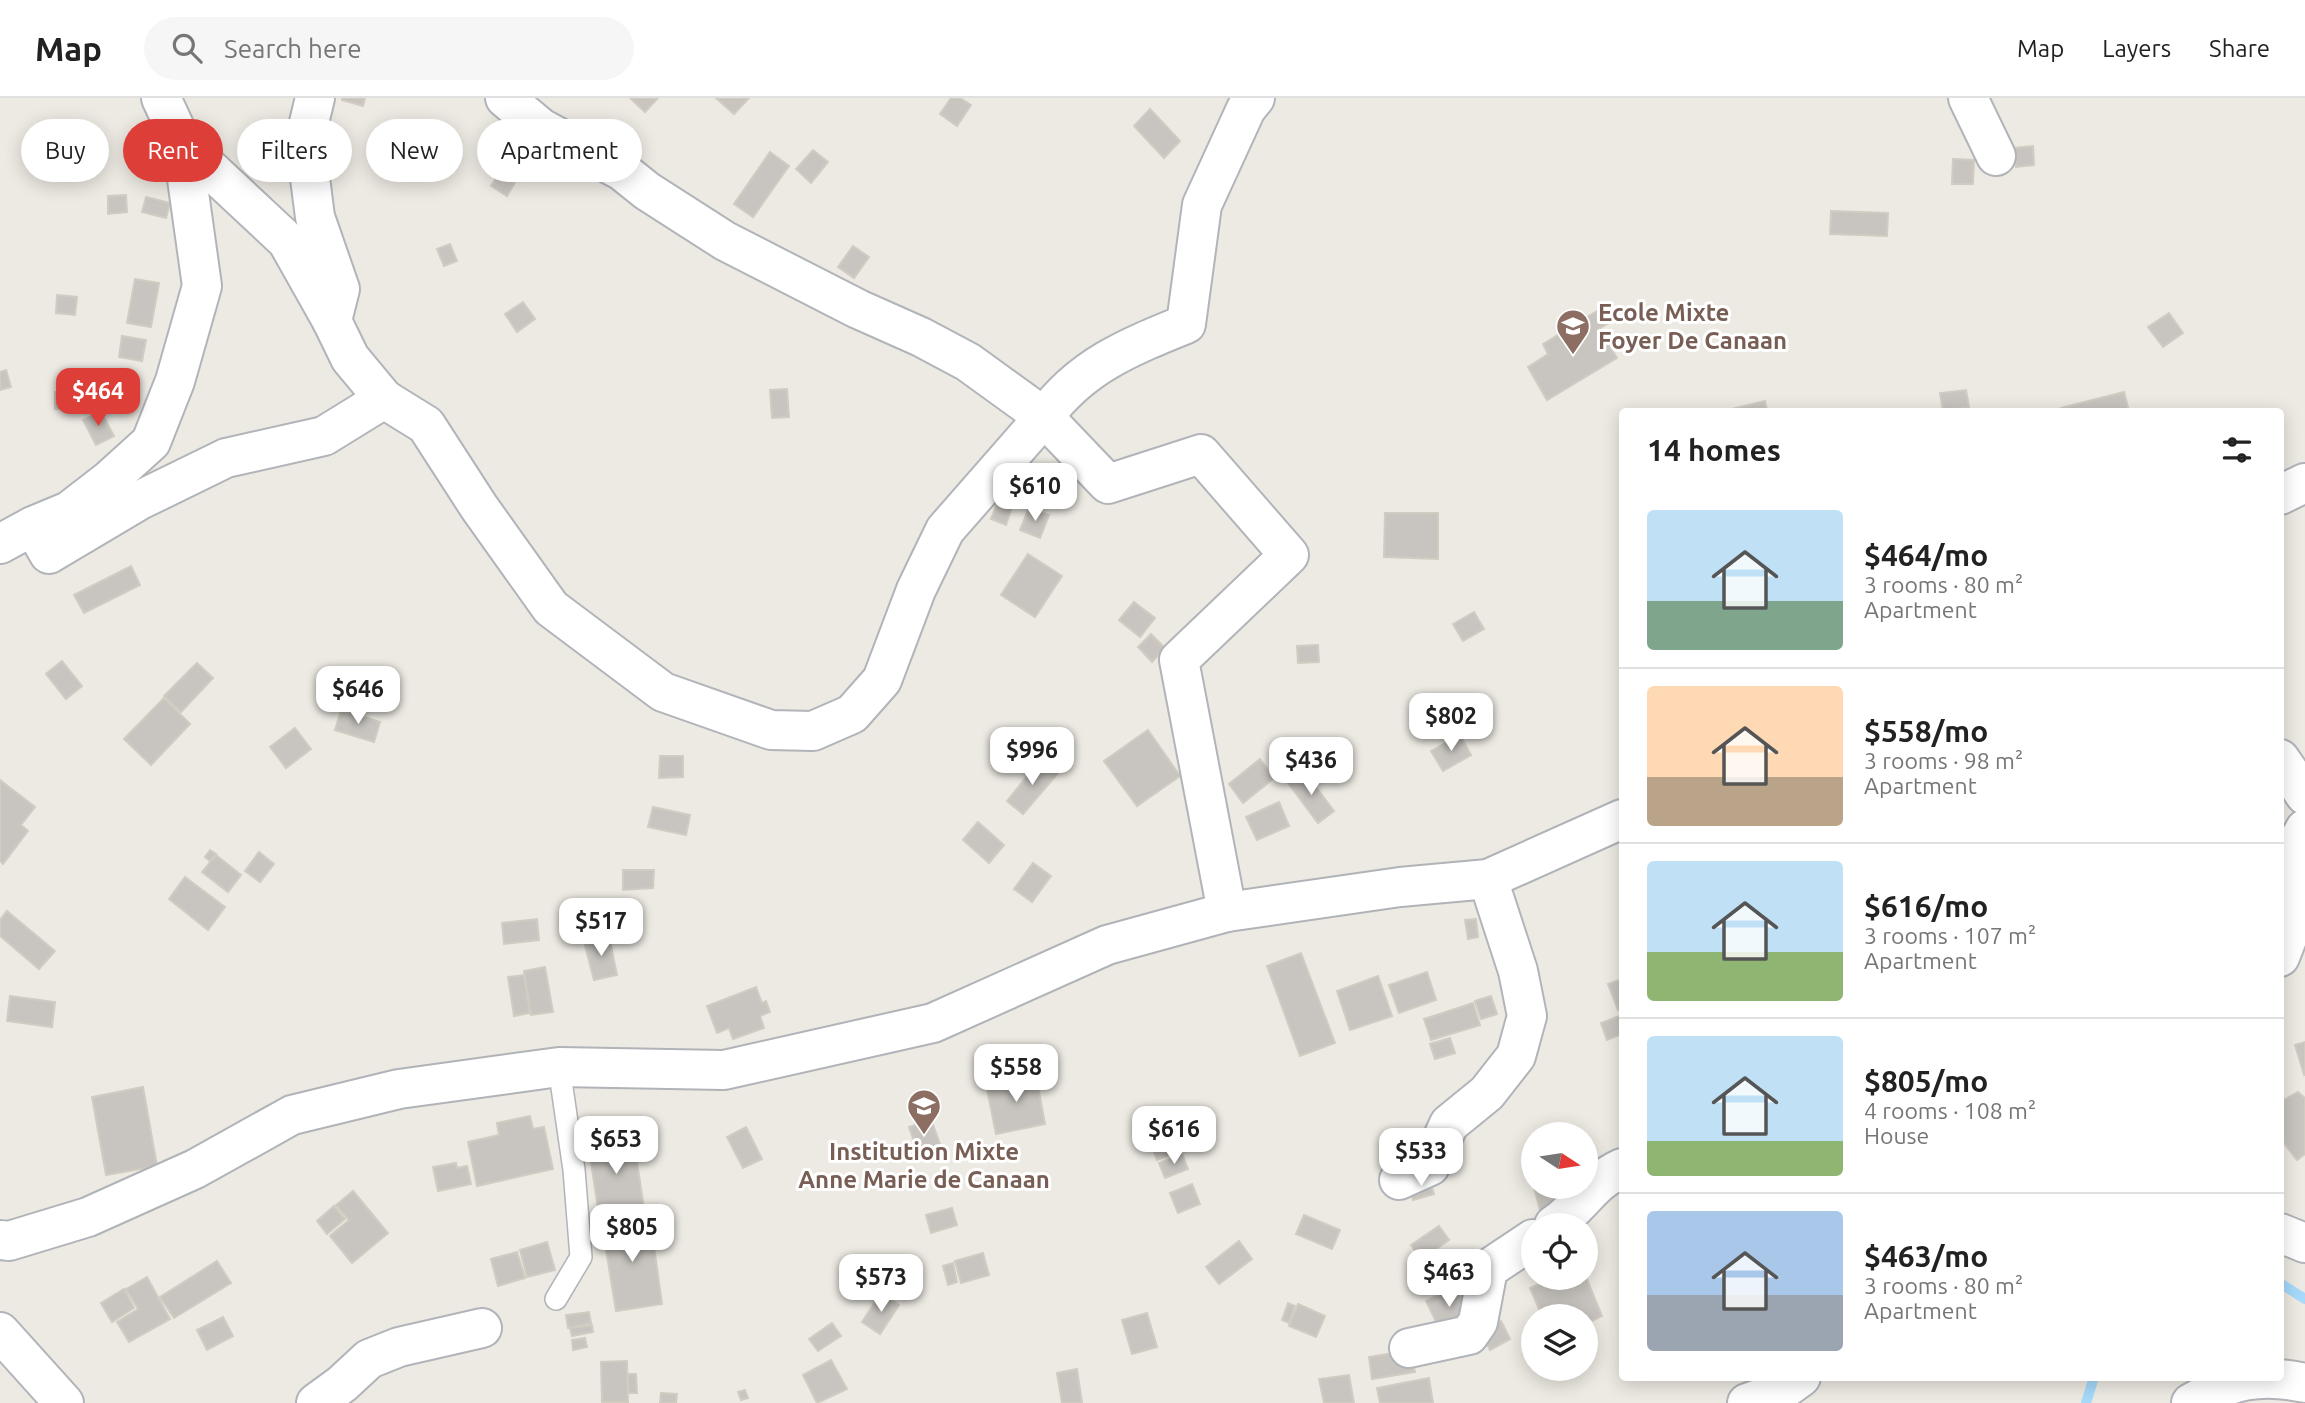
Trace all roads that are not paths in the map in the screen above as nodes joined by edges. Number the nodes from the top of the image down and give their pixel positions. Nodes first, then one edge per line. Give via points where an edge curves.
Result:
1 (161, 98) edge
2 (315, 98) edge
3 (505, 98) edge
4 (1255, 98) edge
5 (1968, 98) edge
6 (171, 119) edge
7 (1996, 156) dead end
8 (223, 181) edge
9 (187, 182) edge
10 (332, 321) junction
11 (384, 399) junction
12 (1044, 417) junction
13 (2305, 483) edge
14 (2284, 493) edge
15 (33, 526) junction
16 (0, 544) edge
17 (2284, 765) edge
18 (2305, 795) edge
19 (1619, 820) edge
20 (2305, 829) edge
21 (1488, 879) junction
22 (2294, 908) edge
23 (1227, 912) junction
24 (2284, 943) edge
25 (2305, 961) edge
26 (2284, 970) edge
27 (559, 1067) junction
28 (1619, 1169) edge
29 (1399, 1180) dead end
30 (1571, 1213) edge
31 (2284, 1235) edge
32 (0, 1240) edge
33 (2305, 1243) edge
34 (1521, 1247) edge
35 (556, 1299) dead end
36 (482, 1328) dead end
37 (0, 1332) edge
38 (1409, 1348) dead end
39 (2284, 1380) edge
40 (1795, 1381) edge
41 (2240, 1381) edge
42 (2305, 1383) edge
43 (64, 1403) edge
44 (316, 1403) edge
45 (1747, 1403) edge
46 (2191, 1403) edge

1 - 6 street
2 - 10 street via 305,139 315,217 340,289
3 - 12 street via 541,128 622,171 725,241 968,362
4 - 12 street via 1202,205 1186,324 1092,367 1059,396
5 - 7 street
8 - 10 street via 287,241
9 - 15 street via 202,286 176,381 151,442 69,511
10 - 11 street via 350,358
11 - 12 street via 426,425 551,608 663,692 771,730 813,731 852,714 882,680 916,590 945,530
11 - 15 street via 324,436 226,458 140,500 49,554
12 - 23 street via 1108,484 1202,454 1289,555 1180,660
13 - 14 street
15 - 16 street
17 - 18 street
19 - 21 street
20 - 22 street via 2290,856 2288,879
21 - 23 street
21 - 29 street via 1518,971 1527,1016 1516,1056 1487,1093 1449,1124 1430,1166
22 - 24 street
23 - 27 street via 1107,945 933,1023 724,1070
25 - 26 street
27 - 32 street via 400,1090 292,1115 195,1170 88,1217
27 - 35 lane via 581,1257
28 - 30 street via 1604,1176
31 - 33 street
34 - 38 street via 1488,1269 1478,1322 1469,1335
36 - 44 street via 399,1347 369,1359
37 - 43 street
39 - 42 street
40 - 45 street
41 - 46 street

